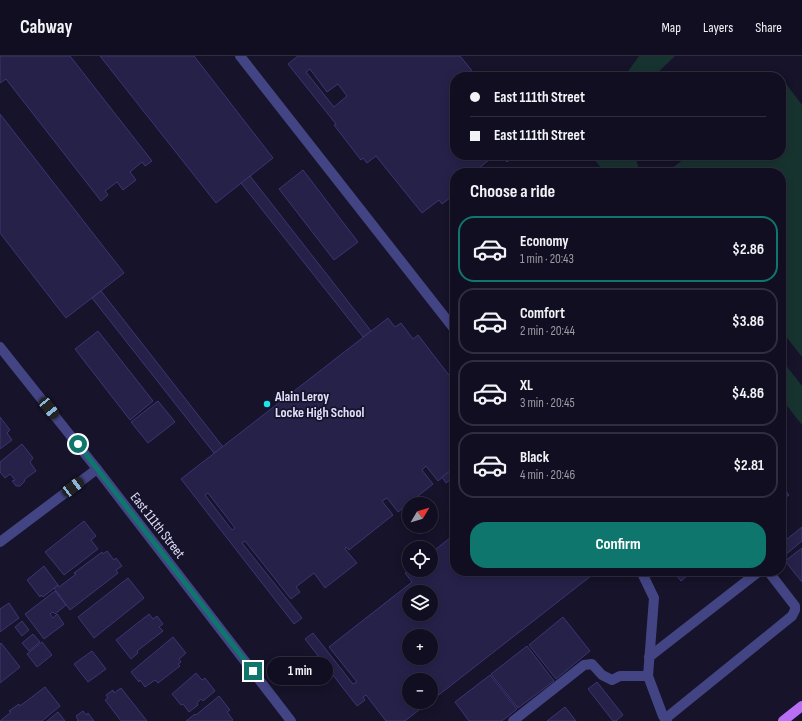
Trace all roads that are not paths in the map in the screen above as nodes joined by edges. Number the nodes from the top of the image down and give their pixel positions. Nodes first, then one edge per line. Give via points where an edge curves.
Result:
1 (240, 56) edge
2 (450, 324) edge
3 (0, 347) edge
4 (97, 469) junction
5 (0, 542) edge
6 (644, 576) edge
7 (753, 576) edge
8 (772, 576) edge
9 (649, 657) junction
10 (648, 676) junction
11 (802, 706) edge
12 (666, 720) edge
13 (291, 721) edge
14 (513, 721) edge
15 (783, 721) edge

1 - 2 street
3 - 4 street, East 111th Street
4 - 5 street
4 - 13 street, East 111th Street
6 - 9 street via 654,598
7 - 9 street
8 - 12 street via 795,606 792,616
9 - 10 street
10 - 12 street
10 - 14 street via 620,676 612,680 602,675 592,664 584,665
11 - 15 main road

